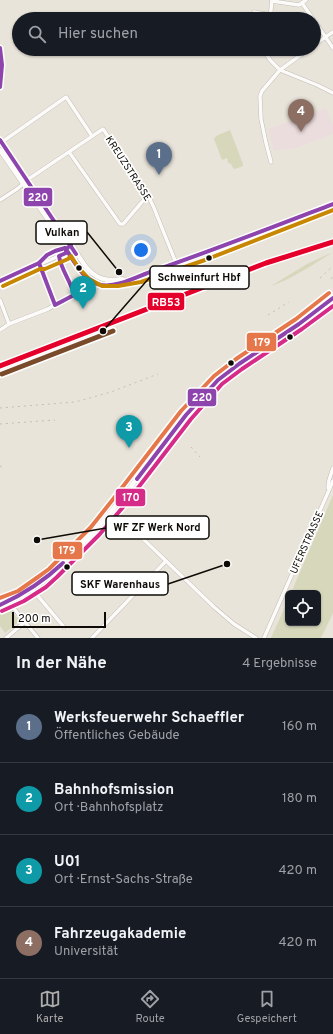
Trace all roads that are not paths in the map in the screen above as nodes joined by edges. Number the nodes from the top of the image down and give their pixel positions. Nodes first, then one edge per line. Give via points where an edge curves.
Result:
1 (272, 0) edge
2 (306, 0) edge
3 (302, 3) junction
4 (271, 12) edge
5 (308, 12) edge
6 (321, 31) edge
7 (333, 32) edge
8 (325, 37) junction
9 (321, 40) edge
10 (0, 48) edge
11 (333, 48) edge
12 (269, 56) edge
13 (300, 56) edge
14 (290, 63) junction
15 (280, 70) junction
16 (290, 74) junction
17 (0, 87) edge
18 (333, 93) edge
19 (92, 136) junction
20 (1, 141) edge
21 (0, 150) edge
22 (70, 152) junction
23 (271, 162) dead end
24 (25, 182) junction
25 (148, 194) junction
26 (0, 200) edge
27 (333, 204) edge
28 (69, 247) junction
29 (39, 263) junction
30 (176, 263) junction
31 (140, 276) junction
32 (0, 281) edge
33 (101, 285) junction
34 (0, 300) edge
35 (332, 300) edge
36 (55, 305) junction
37 (9, 324) junction
38 (0, 330) edge
39 (333, 468) edge
40 (333, 481) edge
41 (328, 490) junction
42 (113, 510) junction
43 (166, 561) junction
44 (32, 589) junction
45 (9, 602) junction
46 (0, 605) edge
47 (26, 622) junction
48 (64, 627) dead end
49 (6, 638) edge
50 (38, 638) edge
51 (92, 638) edge
52 (256, 638) edge
53 (264, 638) edge

1 - 3 street via 299,5
1 - 4 street
2 - 3 street
3 - 5 street
6 - 8 street
7 - 8 street
8 - 9 street
8 - 11 street
10 - 17 main road
12 - 15 street
13 - 14 street
14 - 15 street
14 - 16 street
15 - 16 street
15 - 23 street via 260,96 263,129
16 - 18 street
19 - 20 street, KREUZSTRASSE via 66,97
19 - 22 street
19 - 25 street, KREUZSTRASSE via 103,129
20 - 24 street
21 - 24 street
22 - 24 street
22 - 25 street via 122,224
24 - 26 street
24 - 28 street
25 - 30 street, KREUZSTRASSE
27 - 30 street
28 - 29 street via 59,248
28 - 29 street via 66,254
28 - 31 street via 93,274 100,278 113,280
28 - 33 street via 84,276
29 - 32 street
29 - 36 street
30 - 31 street
31 - 33 street
33 - 36 street
34 - 37 street
35 - 42 main road via 213,385 186,415
36 - 37 street
37 - 38 street
39 - 41 street, UFERSTRASSE
40 - 41 street, UFERSTRASSE
41 - 53 street, UFERSTRASSE
42 - 43 street
42 - 44 main road via 53,573
43 - 51 street
43 - 52 street via 214,607
44 - 45 main road
44 - 48 street
45 - 46 main road
45 - 47 street
47 - 49 street
47 - 50 street

